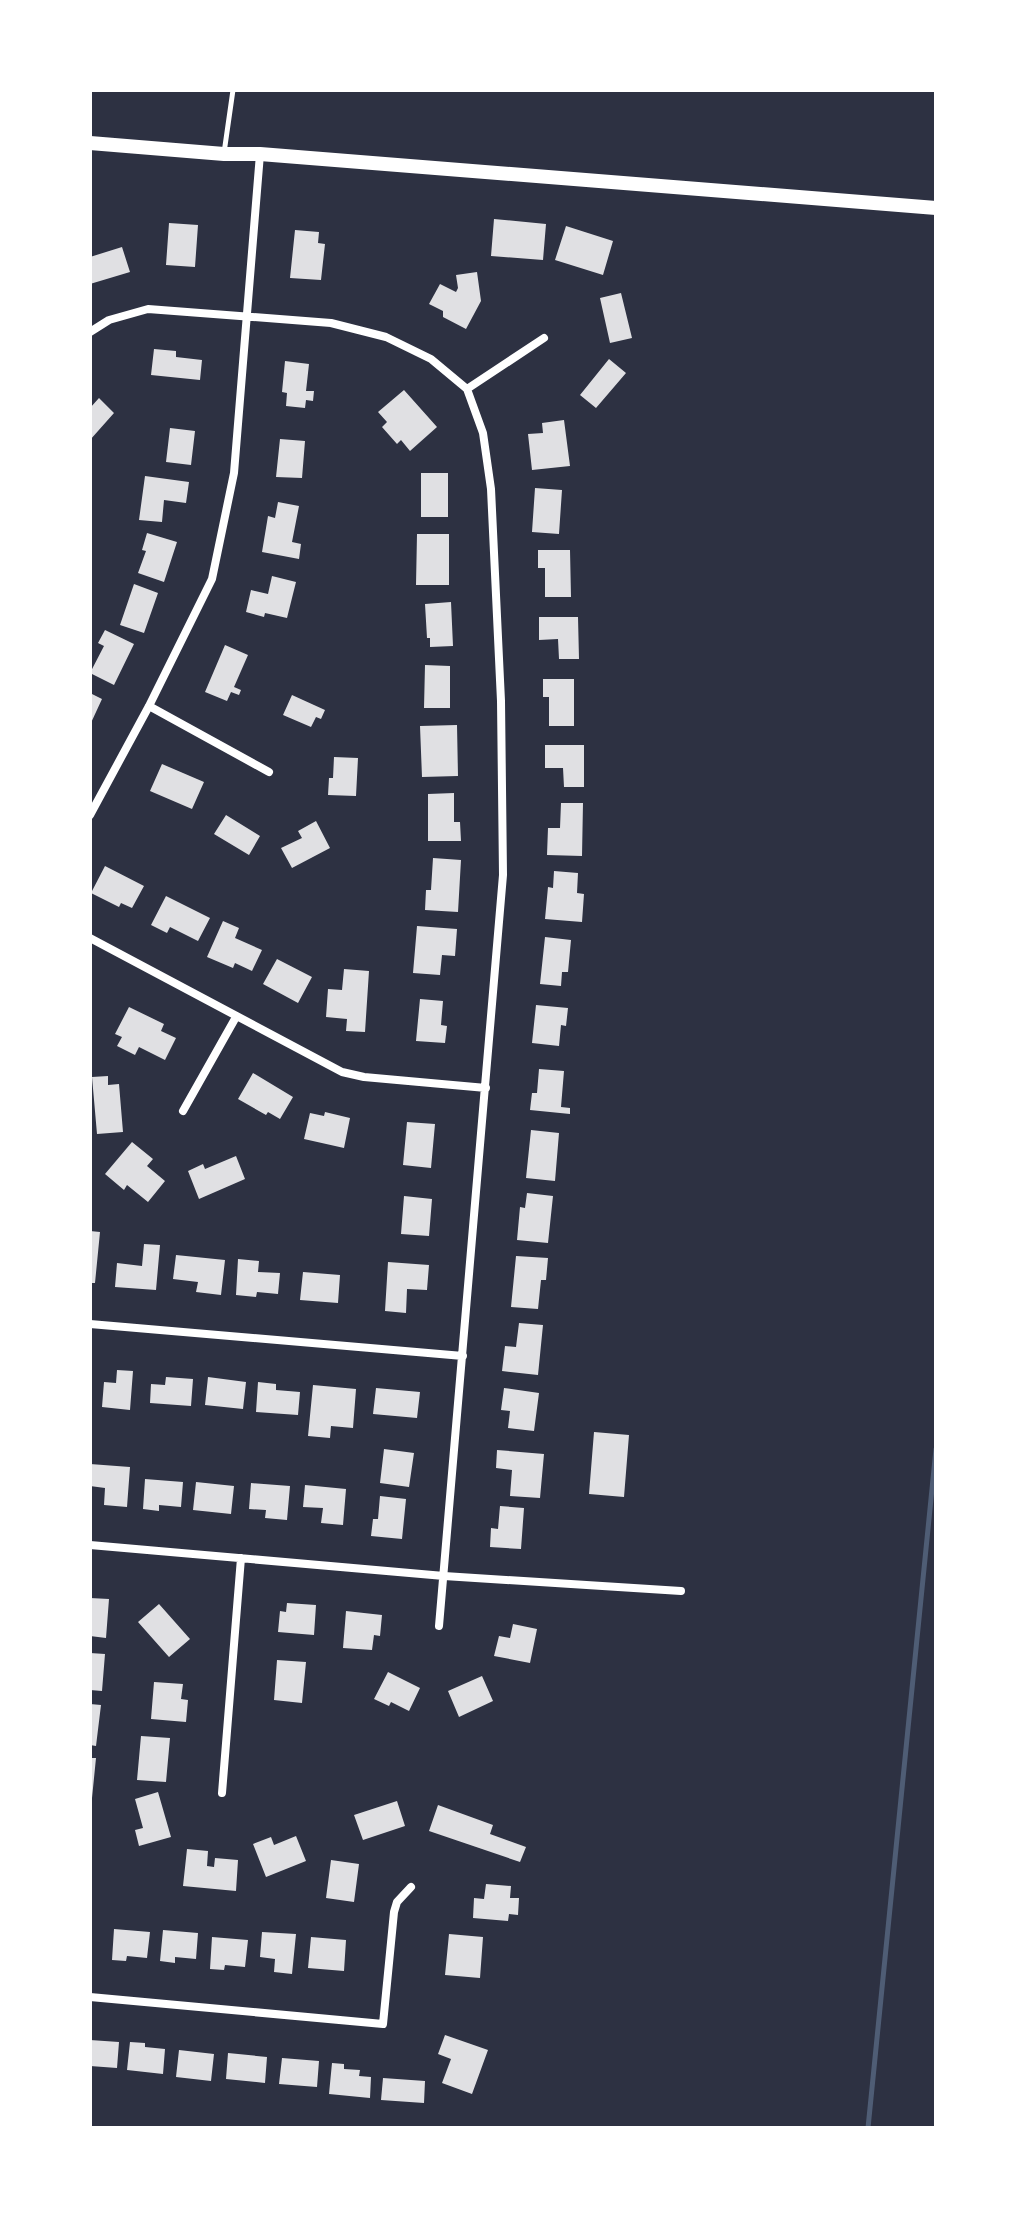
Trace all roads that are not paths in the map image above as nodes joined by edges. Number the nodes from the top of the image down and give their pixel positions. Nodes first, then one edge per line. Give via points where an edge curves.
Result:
1 (233, 90) edge
2 (90, 143) edge
3 (224, 154) junction
4 (260, 154) junction
5 (936, 208) edge
6 (247, 316) junction
7 (90, 332) edge
8 (544, 338) dead end
9 (467, 389) junction
10 (149, 706) junction
11 (269, 772) dead end
12 (90, 815) edge
13 (90, 938) edge
14 (236, 1017) junction
15 (486, 1088) junction
16 (183, 1111) dead end
17 (90, 1324) edge
18 (463, 1356) junction
19 (90, 1545) edge
20 (241, 1558) junction
21 (444, 1576) junction
22 (681, 1591) dead end
23 (439, 1626) dead end
24 (222, 1793) dead end
25 (411, 1887) dead end
26 (90, 1997) edge

1 - 3 lane
2 - 3 main road
3 - 4 main road
4 - 5 main road
4 - 6 street
6 - 7 street via 148,309 109,320
6 - 9 street via 331,323 386,337 431,359
6 - 10 street via 234,473 212,579
8 - 9 street
9 - 15 street via 483,433 491,489 501,701 503,875
10 - 11 street
10 - 12 street
13 - 14 street
14 - 15 street via 342,1072
14 - 16 street
15 - 18 street
17 - 18 street
18 - 21 street
19 - 20 street
20 - 21 street
20 - 24 street
21 - 22 street
21 - 23 street
25 - 26 street via 394,1912 383,2024

